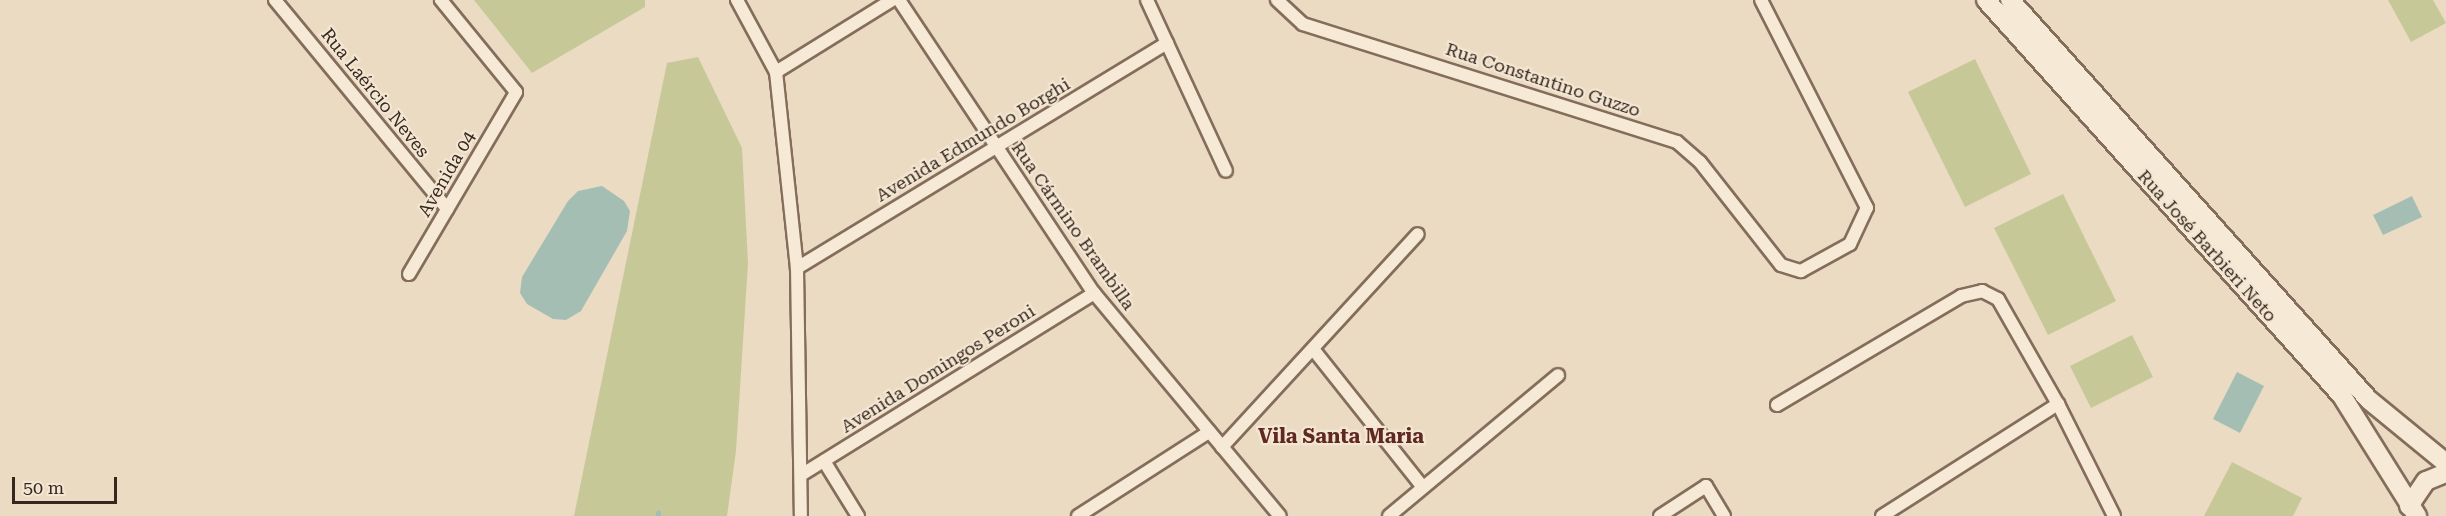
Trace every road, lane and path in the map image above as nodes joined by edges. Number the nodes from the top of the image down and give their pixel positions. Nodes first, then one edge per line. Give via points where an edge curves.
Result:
1 (275, 0) edge
2 (441, 0) edge
3 (737, 0) edge
4 (892, 0) edge
5 (899, 0) edge
6 (1147, 0) edge
7 (1277, 0) edge
8 (1761, 0) edge
9 (1986, 0) edge
10 (2010, 0) edge
11 (1167, 43) junction
12 (776, 72) junction
13 (995, 146) junction
14 (1226, 171) dead end
15 (447, 210) junction
16 (1418, 234) dead end
17 (797, 268) junction
18 (409, 274) dead end
19 (1094, 293) junction
20 (1313, 349) junction
21 (1558, 375) dead end
22 (2058, 404) junction
23 (1777, 405) dead end
24 (1209, 432) junction
25 (1222, 447) junction
26 (824, 461) junction
27 (2446, 463) edge
28 (2446, 473) edge
29 (801, 475) junction
30 (1422, 486) junction
31 (2413, 511) edge
32 (801, 516) edge
33 (858, 516) edge
34 (1078, 516) edge
35 (1280, 516) edge
36 (1389, 516) edge
37 (1660, 516) edge
38 (1724, 516) edge
39 (1882, 516) edge
40 (2114, 516) edge

1 - 15 street, Rua Laércio Neves
2 - 15 street, Avenida 04 via 516,92
3 - 12 street
4 - 12 street
5 - 13 street, Rua Cármino Brambilla
6 - 11 street
7 - 8 street, Rua Constantino Guzzo via 1303,24 1677,142 1700,162 1781,265 1801,271 1850,244 1866,208
9 - 31 main road, Rua José Barbieri Neto via 2342,396
10 - 27 main road, Rua José Barbieri Neto via 2369,400
11 - 13 street, Avenida Edmundo Borghi
11 - 14 street
12 - 17 street
13 - 17 street, Avenida Edmundo Borghi
13 - 19 street, Rua Cármino Brambilla
15 - 18 street, Avenida 04
16 - 20 street
17 - 29 street
19 - 24 street, Rua Cármino Brambilla
19 - 26 street, Avenida Domingos Peroni
20 - 25 street
20 - 30 street
21 - 30 street
22 - 23 street via 1998,299 1982,291 1962,296
22 - 39 street
22 - 40 street
24 - 25 street, Rua Cármino Brambilla
24 - 34 street
25 - 35 street, Rua Cármino Brambilla
26 - 29 street, Avenida Domingos Peroni
26 - 33 street
28 - 31 main road via 2426,481
29 - 32 street
30 - 36 street
37 - 38 street via 1706,486

